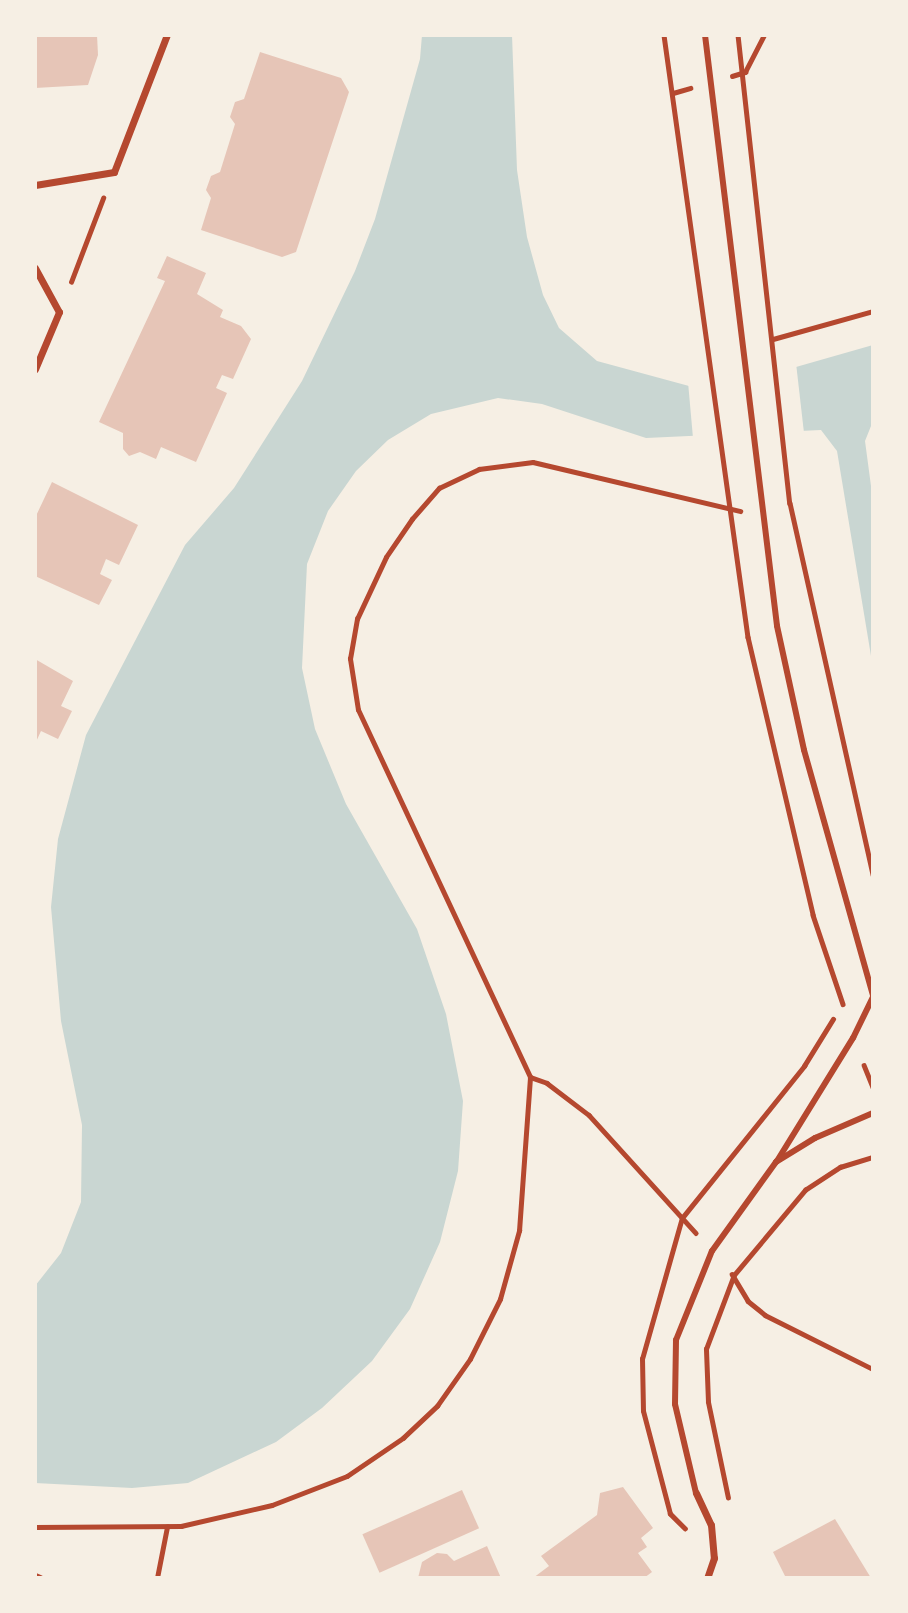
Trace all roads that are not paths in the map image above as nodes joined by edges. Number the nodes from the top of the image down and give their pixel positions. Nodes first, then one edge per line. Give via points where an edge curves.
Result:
1 (167, 35) edge
2 (705, 35) edge
3 (35, 185) edge
4 (35, 268) edge
5 (35, 369) edge
6 (873, 996) edge
7 (873, 1113) edge
8 (776, 1162) junction
9 (696, 1493) joint
10 (35, 1576) edge
11 (40, 1578) edge
12 (707, 1578) edge

1 - 3 street via 114,172
2 - 6 street via 777,626 804,750
4 - 5 street via 60,312
6 - 8 street via 853,1038
7 - 8 street via 815,1138
8 - 9 street via 712,1251 676,1340 675,1404
9 - 12 street via 711,1525 715,1558
10 - 11 street

